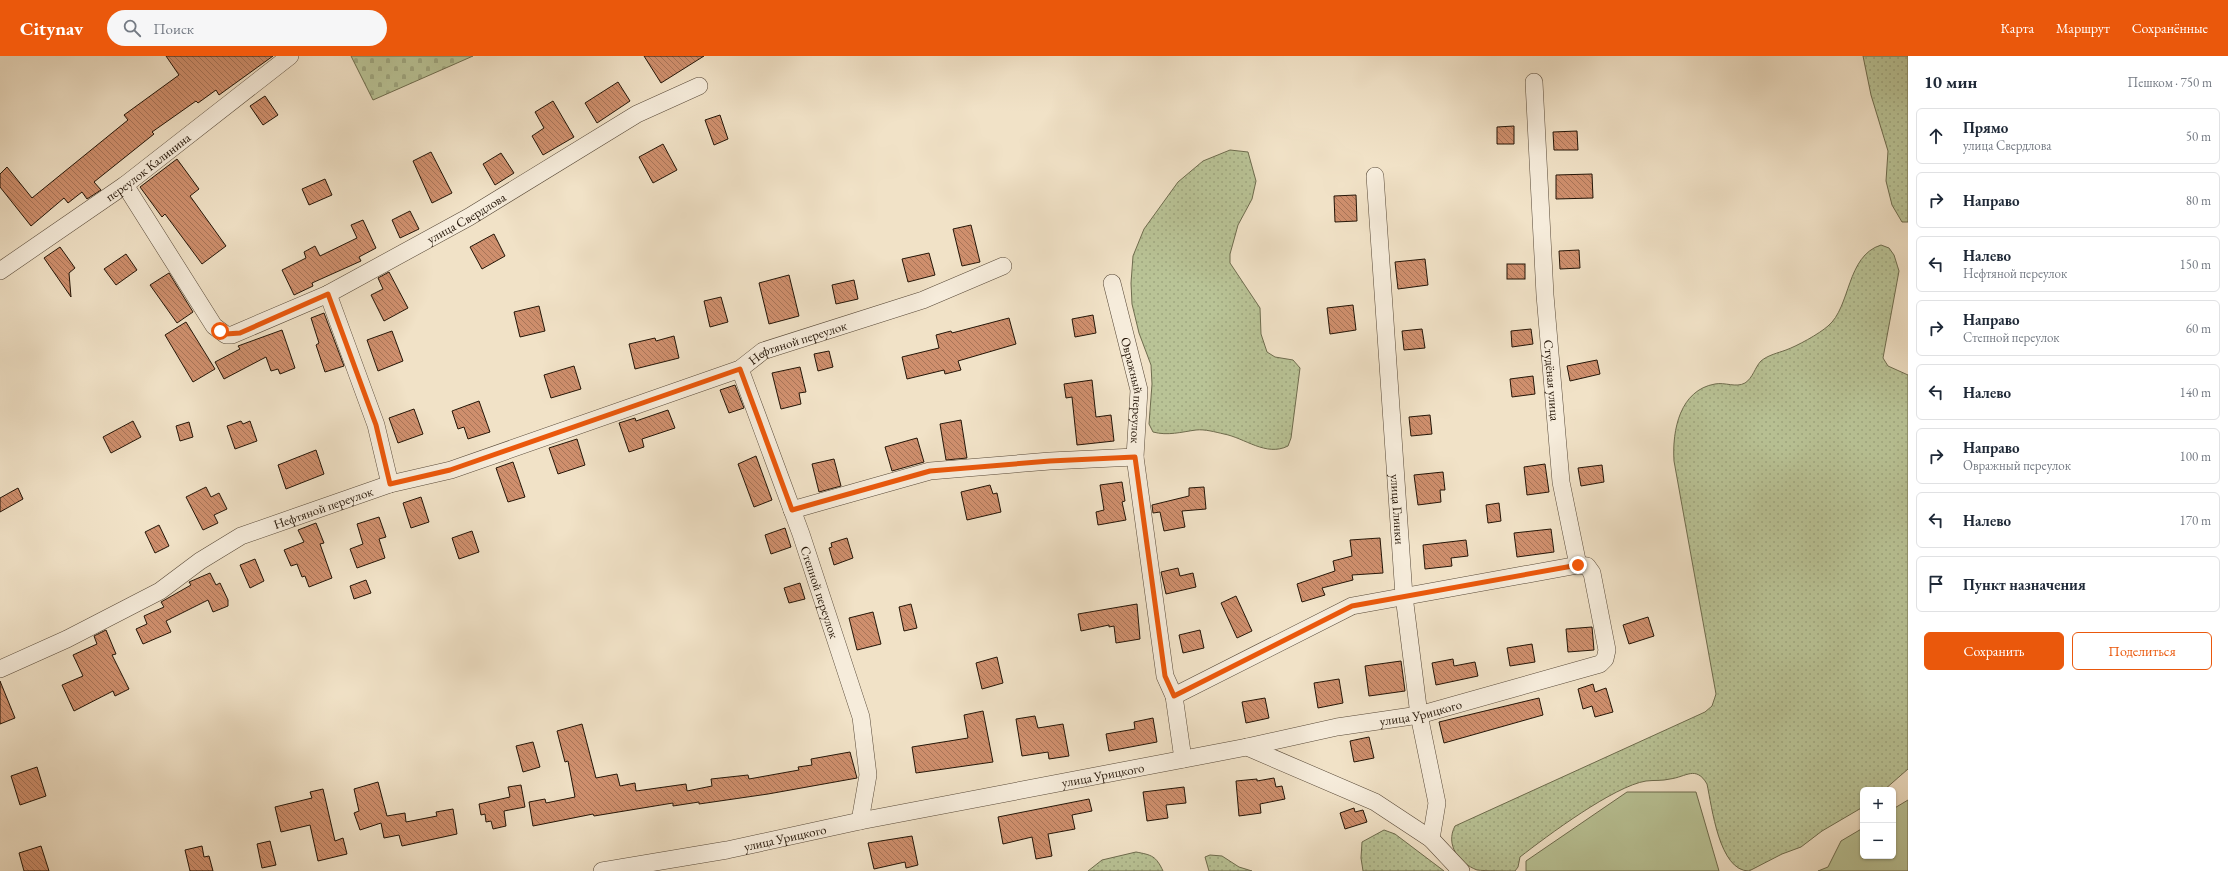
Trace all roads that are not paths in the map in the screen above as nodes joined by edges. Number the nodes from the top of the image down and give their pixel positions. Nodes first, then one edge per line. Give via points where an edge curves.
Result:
1 (290, 56) edge
2 (1534, 82) dead end
3 (699, 86) dead end
4 (1375, 176) dead end
5 (125, 185) junction
6 (1003, 266) dead end
7 (0, 271) edge
8 (1112, 283) dead end
9 (328, 294) junction
10 (740, 369) junction
11 (1135, 457) junction
12 (390, 484) junction
13 (792, 510) junction
14 (1578, 565) junction
15 (1404, 596) junction
16 (0, 669) edge
17 (1174, 696) junction
18 (1419, 715) junction
19 (1247, 748) junction
20 (1183, 759) junction
21 (860, 821) junction
22 (1431, 839) junction
23 (602, 871) edge
24 (1461, 871) edge

1 - 5 street, переулок Калинина
2 - 14 street, Студёная улица via 1545,295 1562,482
3 - 9 street, улица Свердлова via 637,114 469,216
4 - 15 street, улица Глинки
5 - 7 street, переулок Калинина
5 - 9 street, улица Свердлова via 214,326 226,334 240,333
6 - 10 street, Нефтяной переулок via 923,300 763,351
8 - 11 street, Овражный переулок via 1139,390
9 - 12 street via 376,425
10 - 12 street, Нефтяной переулок via 450,470
10 - 13 street, Степной переулок
11 - 13 street via 930,471
11 - 17 street, Овражный переулок via 1165,676
12 - 16 street, Нефтяной переулок via 241,536 200,561 160,591 67,639
13 - 21 street, Степной переулок via 862,717 868,775
14 - 15 street
14 - 18 street, улица Урицкого via 1587,566 1592,573 1607,650 1605,659 1600,664
15 - 17 street via 1352,606
15 - 18 street, улица Глинки
17 - 20 street, Овражный переулок
18 - 19 street, улица Урицкого via 1337,727
18 - 22 street, улица Глинки via 1437,803
19 - 20 street, улица Урицкого
19 - 22 street via 1374,802
20 - 21 street, улица Урицкого
21 - 23 street, улица Урицкого via 727,850
22 - 24 street

